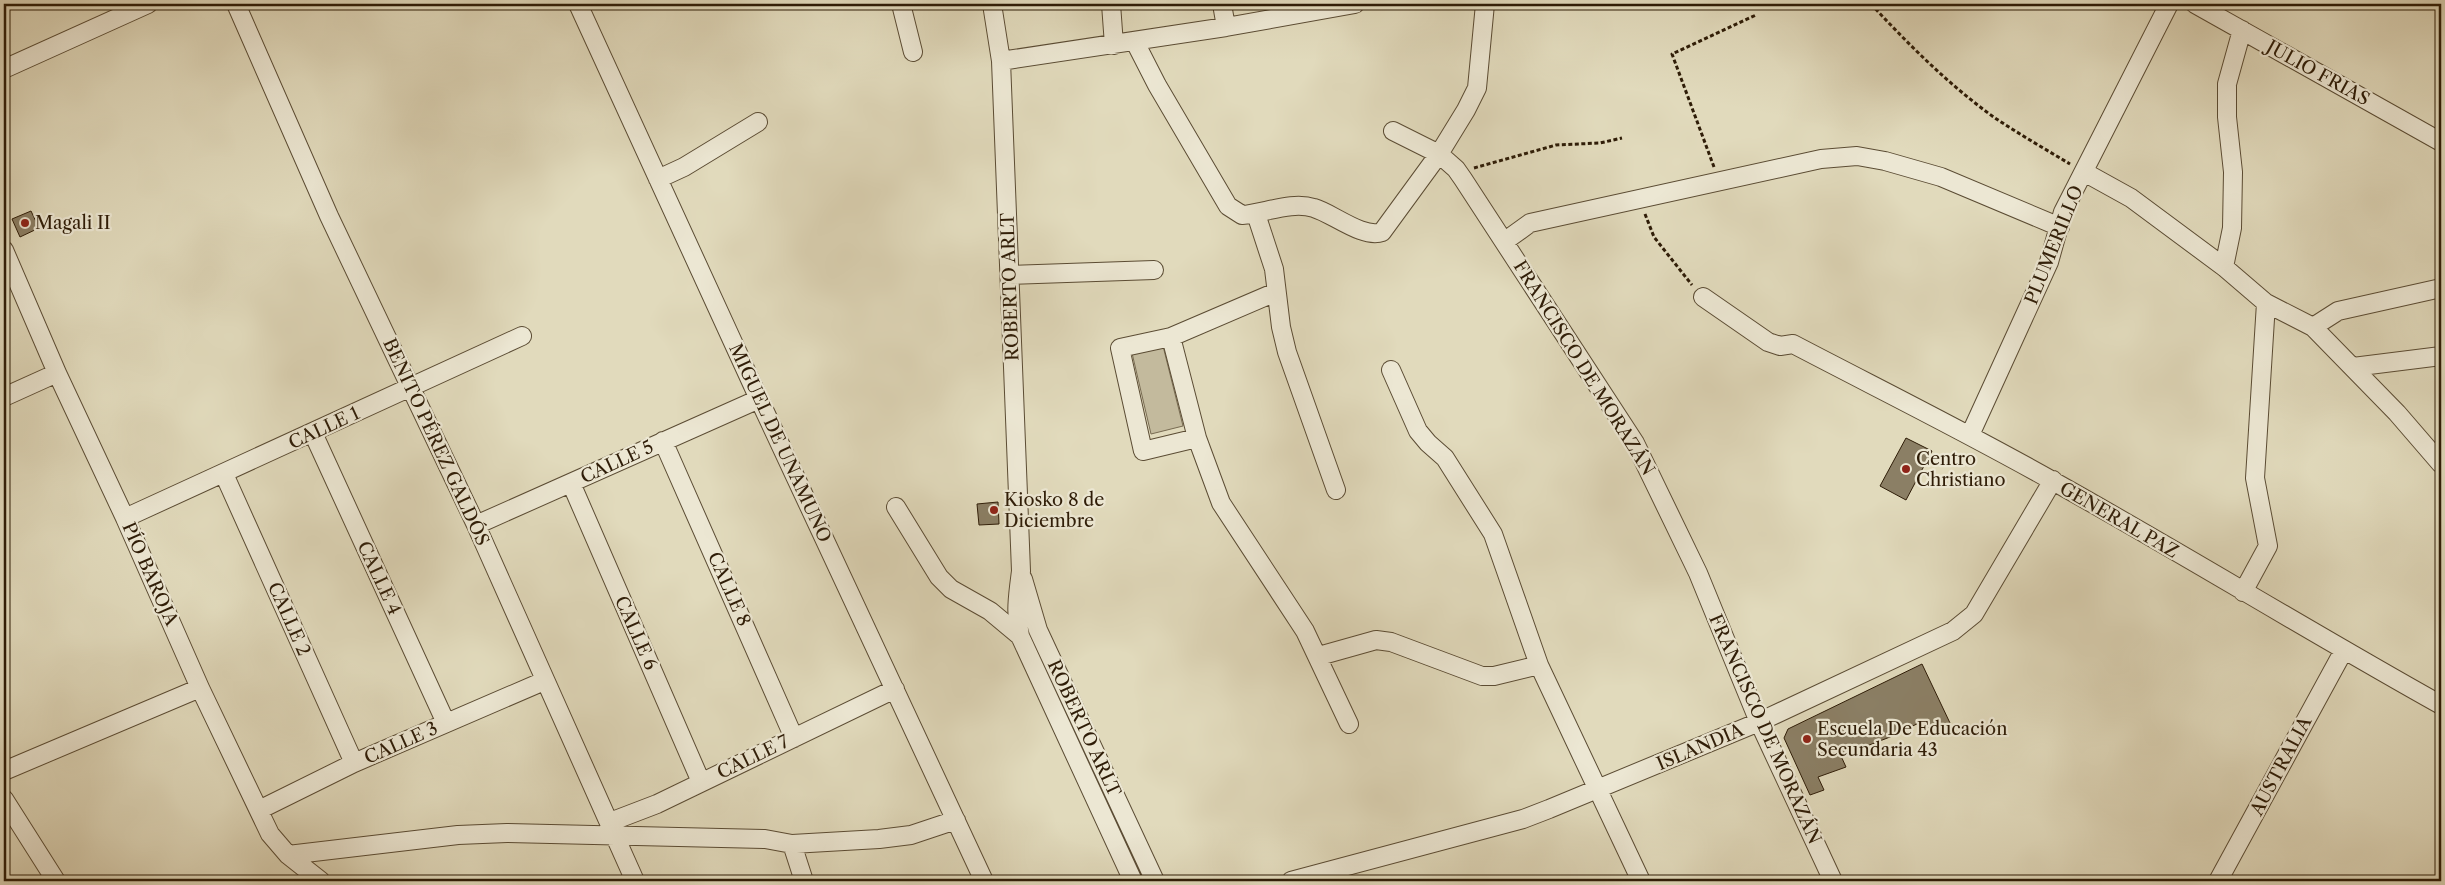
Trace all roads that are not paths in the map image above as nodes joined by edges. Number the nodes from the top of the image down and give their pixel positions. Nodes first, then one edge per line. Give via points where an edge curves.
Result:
1 (148, 4) edge
2 (236, 4) edge
3 (578, 4) edge
4 (901, 4) edge
5 (992, 4) edge
6 (1111, 4) edge
7 (1222, 4) edge
8 (1355, 4) edge
9 (1485, 4) edge
10 (2169, 4) edge
11 (2195, 4) edge
12 (1226, 27) junction
13 (2242, 30) junction
14 (1135, 42) junction
15 (1114, 45) junction
16 (913, 52) dead end
17 (1001, 61) junction
18 (4, 69) edge
19 (758, 122) dead end
20 (1393, 131) dead end
21 (2441, 140) edge
22 (1439, 154) junction
23 (2084, 172) junction
24 (658, 179) junction
25 (1256, 214) junction
26 (2060, 227) junction
27 (1504, 241) junction
28 (4, 250) edge
29 (2224, 267) junction
30 (1154, 270) dead end
31 (1009, 275) junction
32 (2441, 288) edge
33 (1276, 292) junction
34 (1703, 297) road end
35 (2266, 303) junction
36 (2313, 327) junction
37 (522, 336) dead end
38 (1171, 337) junction
39 (2441, 356) edge
40 (2353, 367) junction
41 (1391, 370) dead end
42 (57, 373) junction
43 (411, 387) junction
44 (4, 397) edge
45 (758, 399) junction
46 (313, 433) junction
47 (1970, 435) junction
48 (1197, 438) junction
49 (663, 441) junction
50 (2441, 464) edge
51 (224, 474) junction
52 (2052, 480) junction
53 (571, 483) junction
54 (1336, 490) dead end
55 (896, 507) dead end
56 (125, 518) junction
57 (476, 525) junction
58 (1021, 571) junction
59 (2243, 592) junction
60 (1020, 636) junction
61 (2344, 650) junction
62 (1319, 656) junction
63 (1538, 665) junction
64 (544, 681) junction
65 (200, 688) junction
66 (895, 690) junction
67 (2441, 705) edge
68 (1759, 722) junction
69 (446, 723) junction
70 (1349, 724) dead end
71 (794, 738) junction
72 (354, 763) junction
73 (4, 771) edge
74 (702, 782) junction
75 (1597, 789) junction
76 (4, 799) edge
77 (259, 810) junction
78 (956, 820) junction
79 (613, 829) junction
80 (792, 844) junction
81 (288, 856) junction
82 (56, 881) edge
83 (320, 881) edge
84 (635, 881) edge
85 (804, 881) edge
86 (984, 881) edge
87 (1133, 881) edge
88 (1156, 881) edge
89 (1291, 881) edge
90 (1641, 881) edge
91 (1833, 881) edge
92 (2218, 881) edge

1 - 18 street
2 - 43 street, BENITO PÉREZ GALDÓS via 329,216
3 - 24 street, MIGUEL DE UNAMUNO
4 - 16 street
5 - 17 street, ROBERTO ARLT
6 - 15 street
7 - 12 street
8 - 12 street
9 - 22 street via 1477,88
10 - 23 street, PLUMERILLO
11 - 13 street, JULIO FRIAS
12 - 14 street
13 - 21 street, JULIO FRIAS
13 - 29 street via 2227,84 2233,172 2232,228
14 - 15 street
14 - 25 street via 1228,206 1242,215
15 - 17 street
17 - 31 street, ROBERTO ARLT
19 - 24 street
20 - 22 street, FRANCISCO DE MORAZÁN
22 - 25 street via 1387,226 1376,234 1302,205
22 - 27 street, FRANCISCO DE MORAZÁN via 1460,174
23 - 26 street, PLUMERILLO via 2063,212
23 - 29 street via 2130,198
24 - 45 street, MIGUEL DE UNAMUNO
25 - 33 street via 1274,269
26 - 27 street via 1941,177 1857,156 1821,159 1530,223
26 - 47 street, PLUMERILLO via 2050,262
27 - 68 street, FRANCISCO DE MORAZÁN via 1636,443 1698,573
28 - 42 street, PÍO BAROJA
29 - 35 street
30 - 31 street
31 - 58 street, ROBERTO ARLT
32 - 36 street via 2338,311
33 - 38 street
33 - 54 street via 1287,352
34 - 47 street, GENERAL PAZ via 1768,342 1780,346 1793,344
35 - 36 street
35 - 59 street via 2255,478 2268,546
36 - 40 street
37 - 43 street, CALLE 1
38 - 48 street
38 - 48 street via 1120,348 1143,451
39 - 40 street
40 - 50 street
41 - 63 street via 1418,431 1445,458 1493,534
42 - 44 street
42 - 56 street, PÍO BAROJA
43 - 46 street, CALLE 1
43 - 57 street, BENITO PÉREZ GALDÓS
45 - 49 street, CALLE 5
45 - 66 street, MIGUEL DE UNAMUNO
46 - 51 street, CALLE 1
46 - 69 street, CALLE 4
47 - 52 street, GENERAL PAZ
48 - 62 street via 1221,503
49 - 53 street, CALLE 5
49 - 71 street, CALLE 8
51 - 56 street, CALLE 1
51 - 72 street, CALLE 2
52 - 59 street, GENERAL PAZ
52 - 68 street, ISLANDIA via 1974,614 1962,626
53 - 57 street, CALLE 5
53 - 74 street, CALLE 6
55 - 60 street via 939,577 951,589 990,611
56 - 65 street, PÍO BAROJA
57 - 64 street, BENITO PÉREZ GALDÓS
58 - 60 street, ROBERTO ARLT via 1016,616
58 - 88 street, ROBERTO ARLT via 1038,630
59 - 61 street, GENERAL PAZ
60 - 87 street, ROBERTO ARLT
61 - 67 street, GENERAL PAZ
61 - 92 street, AUSTRALIA
62 - 63 street via 1376,640 1402,644 1482,676
62 - 70 street
63 - 75 street
64 - 69 street, CALLE 3
64 - 79 street, BENITO PÉREZ GALDÓS
65 - 73 street
65 - 77 street, PÍO BAROJA
66 - 71 street, CALLE 7
66 - 78 street, MIGUEL DE UNAMUNO
68 - 75 street, ISLANDIA
68 - 91 street, FRANCISCO DE MORAZÁN
69 - 72 street, CALLE 3
71 - 74 street, CALLE 7
72 - 77 street, CALLE 3
74 - 79 street, CALLE 7
75 - 89 street, ISLANDIA via 1523,818
75 - 90 street
76 - 82 street
77 - 81 street, PÍO BAROJA via 270,834
78 - 80 street via 911,835
78 - 86 street, MIGUEL DE UNAMUNO
79 - 80 street via 667,835 755,838
79 - 81 street via 448,836
79 - 84 street, BENITO PÉREZ GALDÓS
80 - 85 street
81 - 83 street, PÍO BAROJA

